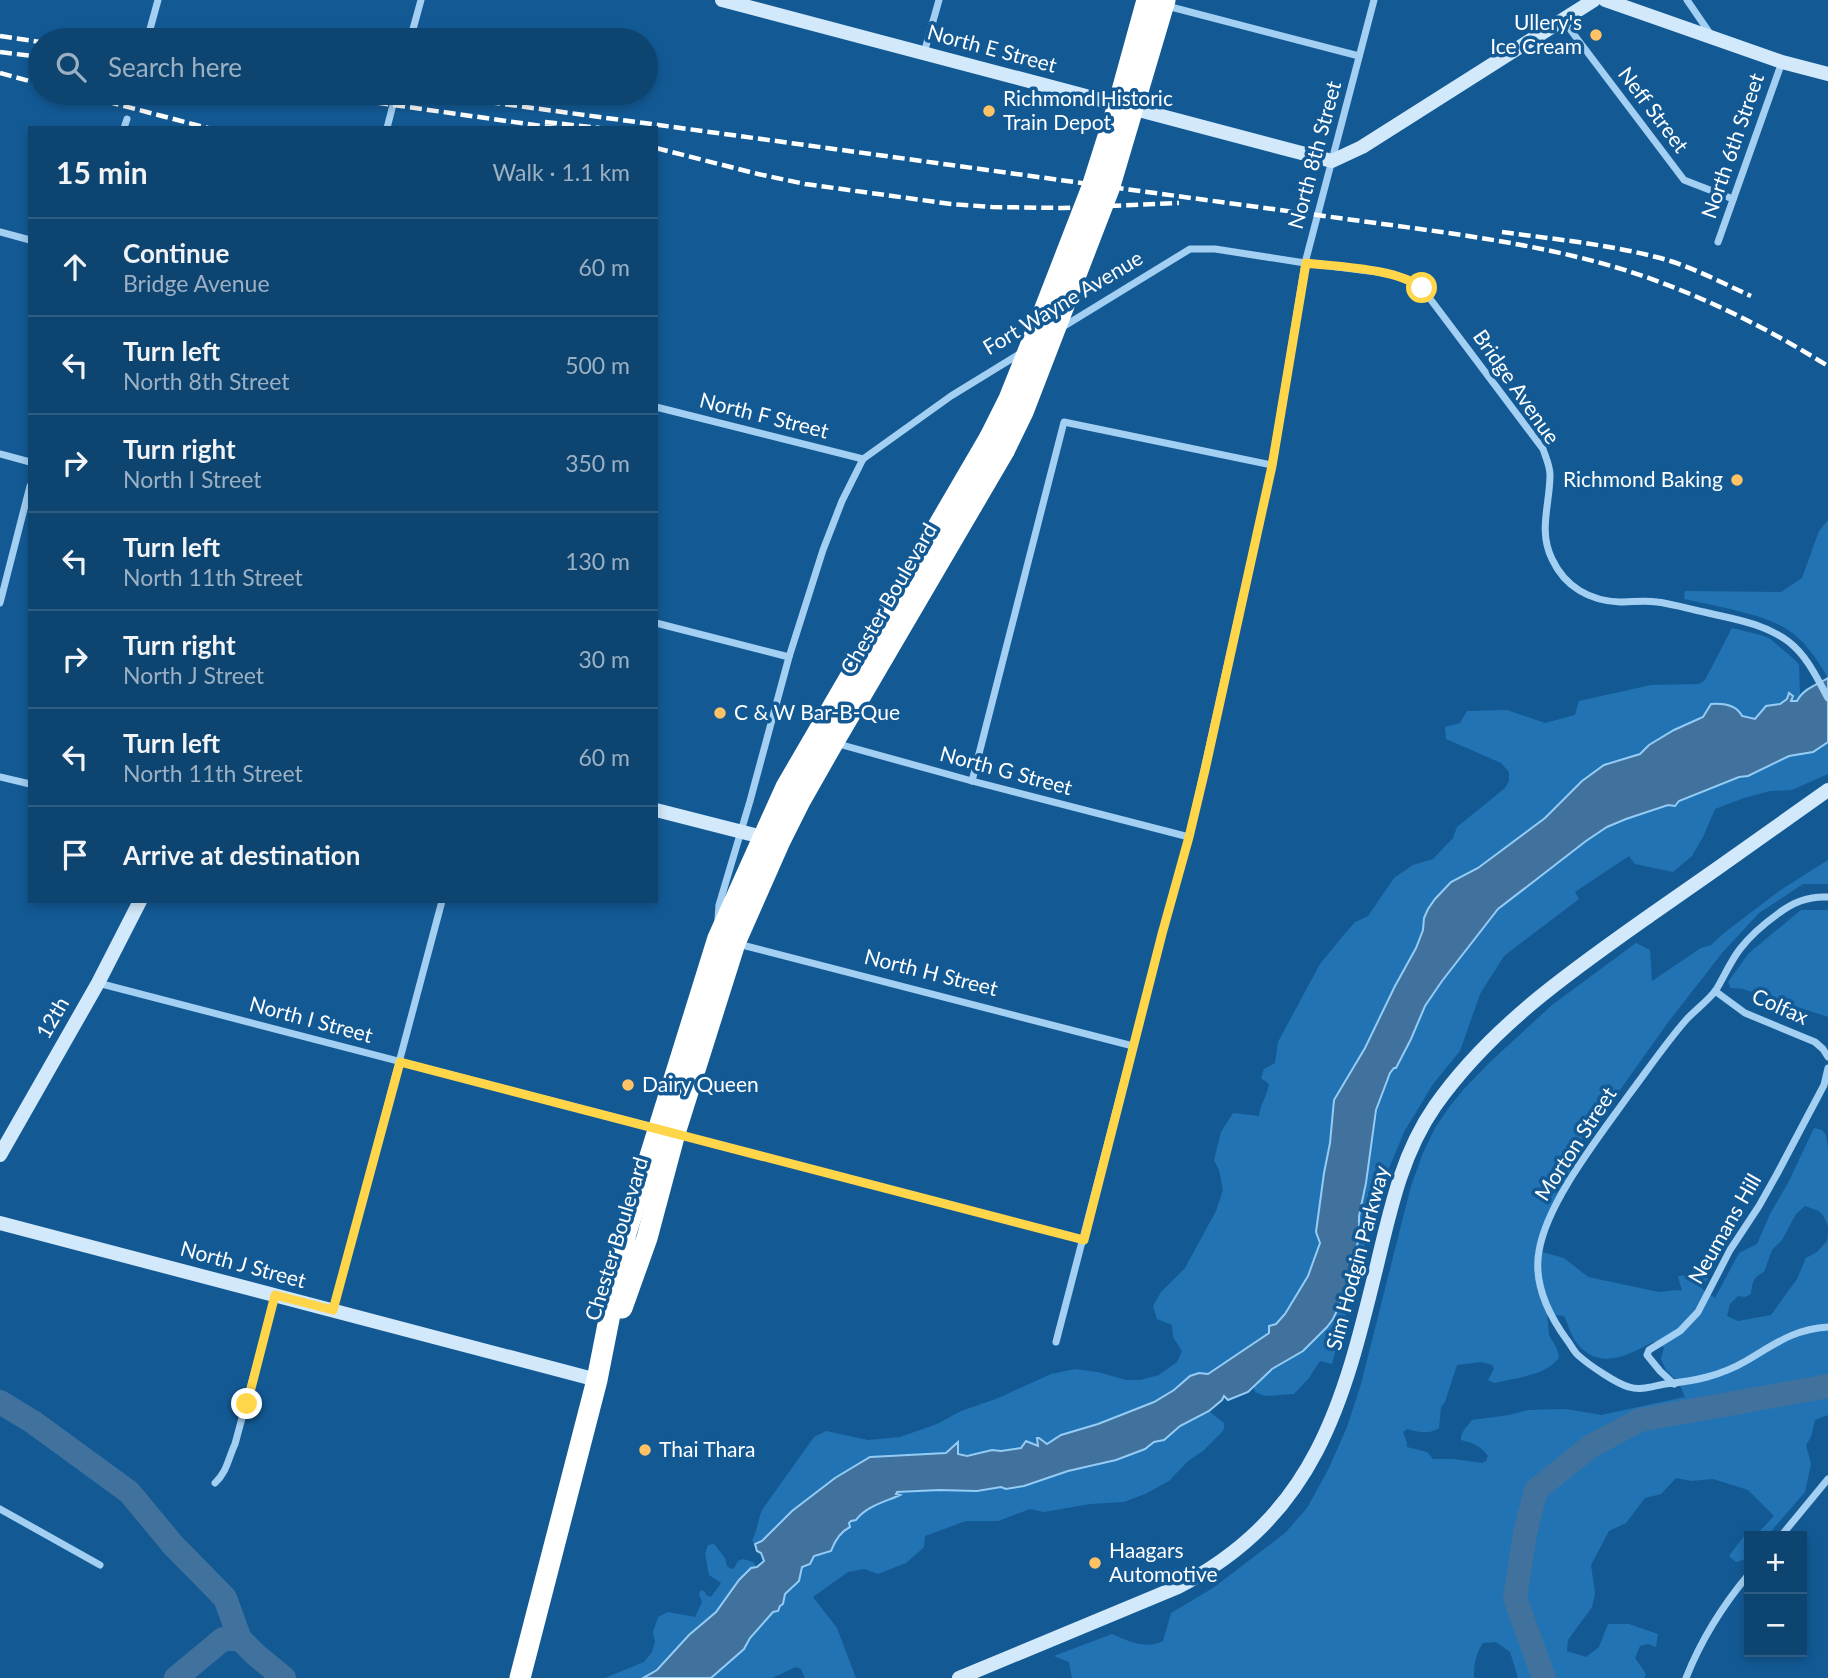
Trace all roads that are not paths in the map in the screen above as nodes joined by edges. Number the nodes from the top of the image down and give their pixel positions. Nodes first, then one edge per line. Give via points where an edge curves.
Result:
1 (158, 0) edge
2 (421, 0) edge
3 (722, 0) edge
4 (939, 0) edge
5 (1146, 0) edge
6 (1165, 0) edge
7 (1374, 0) edge
8 (1594, 0) edge
9 (1605, 0) edge
10 (1687, 0) edge
11 (1563, 20) junction
12 (150, 28) edge
13 (413, 28) edge
14 (1714, 38) junction
15 (924, 53) junction
16 (1359, 55) junction
17 (1782, 62) junction
18 (1828, 74) edge
19 (393, 105) edge
20 (1126, 107) junction
21 (388, 126) edge
22 (1332, 161) junction
23 (1733, 199) junction
24 (0, 233) edge
25 (28, 240) edge
26 (1718, 242) dead end
27 (1306, 263) junction
28 (658, 408) edge
29 (0, 454) edge
30 (863, 459) junction
31 (28, 461) edge
32 (1272, 466) junction
33 (28, 494) edge
34 (0, 603) edge
35 (658, 624) edge
36 (789, 657) junction
37 (1828, 698) edge
38 (824, 739) junction
39 (0, 777) edge
40 (972, 781) junction
41 (28, 784) edge
42 (1828, 790) edge
43 (658, 811) edge
44 (740, 832) junction
45 (1189, 837) junction
46 (772, 839) junction
47 (1828, 898) edge
48 (139, 903) edge
49 (441, 903) edge
50 (726, 941) junction
51 (98, 983) junction
52 (1715, 991) junction
53 (1133, 1046) junction
54 (1828, 1057) edge
55 (400, 1062) junction
56 (1828, 1068) edge
57 (666, 1131) junction
58 (0, 1155) edge
59 (0, 1223) edge
60 (1084, 1240) junction
61 (275, 1295) junction
62 (333, 1310) junction
63 (1828, 1327) edge
64 (1056, 1342) dead end
65 (597, 1380) junction
66 (1674, 1384) junction
67 (1828, 1479) edge
68 (215, 1483) dead end
69 (0, 1509) edge
70 (1785, 1531) edge
71 (100, 1565) dead end
72 (1744, 1580) edge
73 (522, 1671) edge
74 (959, 1678) edge
75 (1686, 1678) edge

1 - 12 street
2 - 13 street
3 - 15 street, North E Street
4 - 15 street
5 - 16 street
5 - 20 highway, Chester Boulevard, bridge
6 - 20 highway, Chester Boulevard, bridge
7 - 16 street, North 8th Street
8 - 11 street
9 - 14 street
10 - 14 street
11 - 22 street via 1362,147
11 - 23 street, Neff Street via 1684,180
14 - 17 street
15 - 20 street, North E Street
16 - 22 street, North 8th Street
17 - 18 street
17 - 23 street, North 6th Street
19 - 21 street
20 - 22 street, North E Street
20 - 38 highway, Chester Boulevard, bridge via 1109,189 1023,412 997,444
22 - 27 street, North 8th Street
23 - 26 street, North 6th Street
24 - 25 street
27 - 30 street, Fort Wayne Avenue via 1214,249 1190,250 951,396
27 - 32 street, North 8th Street
27 - 37 street, Bridge Avenue via 1392,274 1422,288 1543,449 1550,475 1545,541 1567,582 1600,599 1663,603 1760,626 1798,650
28 - 30 street, North F Street
29 - 31 street
30 - 36 street, Chester Boulevard via 823,550
32 - 40 street via 1064,422
32 - 45 street, North 8th Street
33 - 34 street
35 - 36 street
36 - 44 street, Chester Boulevard
38 - 40 street, North G Street
38 - 46 highway, Chester Boulevard via 800,801
39 - 41 street
40 - 45 street, North G Street
42 - 74 street, Sim Hodgin Parkway via 1554,985 1503,1030 1447,1090 1404,1165 1334,1416 1299,1481 1260,1529 1232,1554 1178,1587
43 - 44 street
44 - 46 street
44 - 50 street, Chester Boulevard via 719,905
45 - 53 street, North 8th Street
46 - 50 highway, Chester Boulevard
47 - 52 street, Morton Street via 1799,901 1770,920 1741,948
48 - 51 street, 12th
49 - 55 street
50 - 53 street, North H Street
50 - 57 highway, Chester Boulevard
51 - 55 street, North I Street
51 - 58 street, 12th
52 - 54 street, Colfax via 1745,1013 1815,1042
52 - 66 street, Morton Street via 1670,1039 1588,1153 1547,1222 1538,1257 1545,1303 1577,1355 1632,1388
53 - 60 street, North 8th Street
55 - 57 street, North I Street
55 - 62 street
56 - 66 street, Neumans Hill via 1824,1085 1777,1174 1698,1312 1647,1355
57 - 60 street, North I Street
57 - 65 highway, Chester Boulevard via 647,1238
59 - 61 street, North J Street
60 - 64 street, North 8th Street
61 - 62 street, North J Street
61 - 68 street via 228,1467
62 - 65 street, North J Street
63 - 66 street, Morton Street via 1794,1334 1717,1375
65 - 73 highway, Chester Boulevard
67 - 70 street
69 - 71 street
72 - 75 street via 1700,1645

